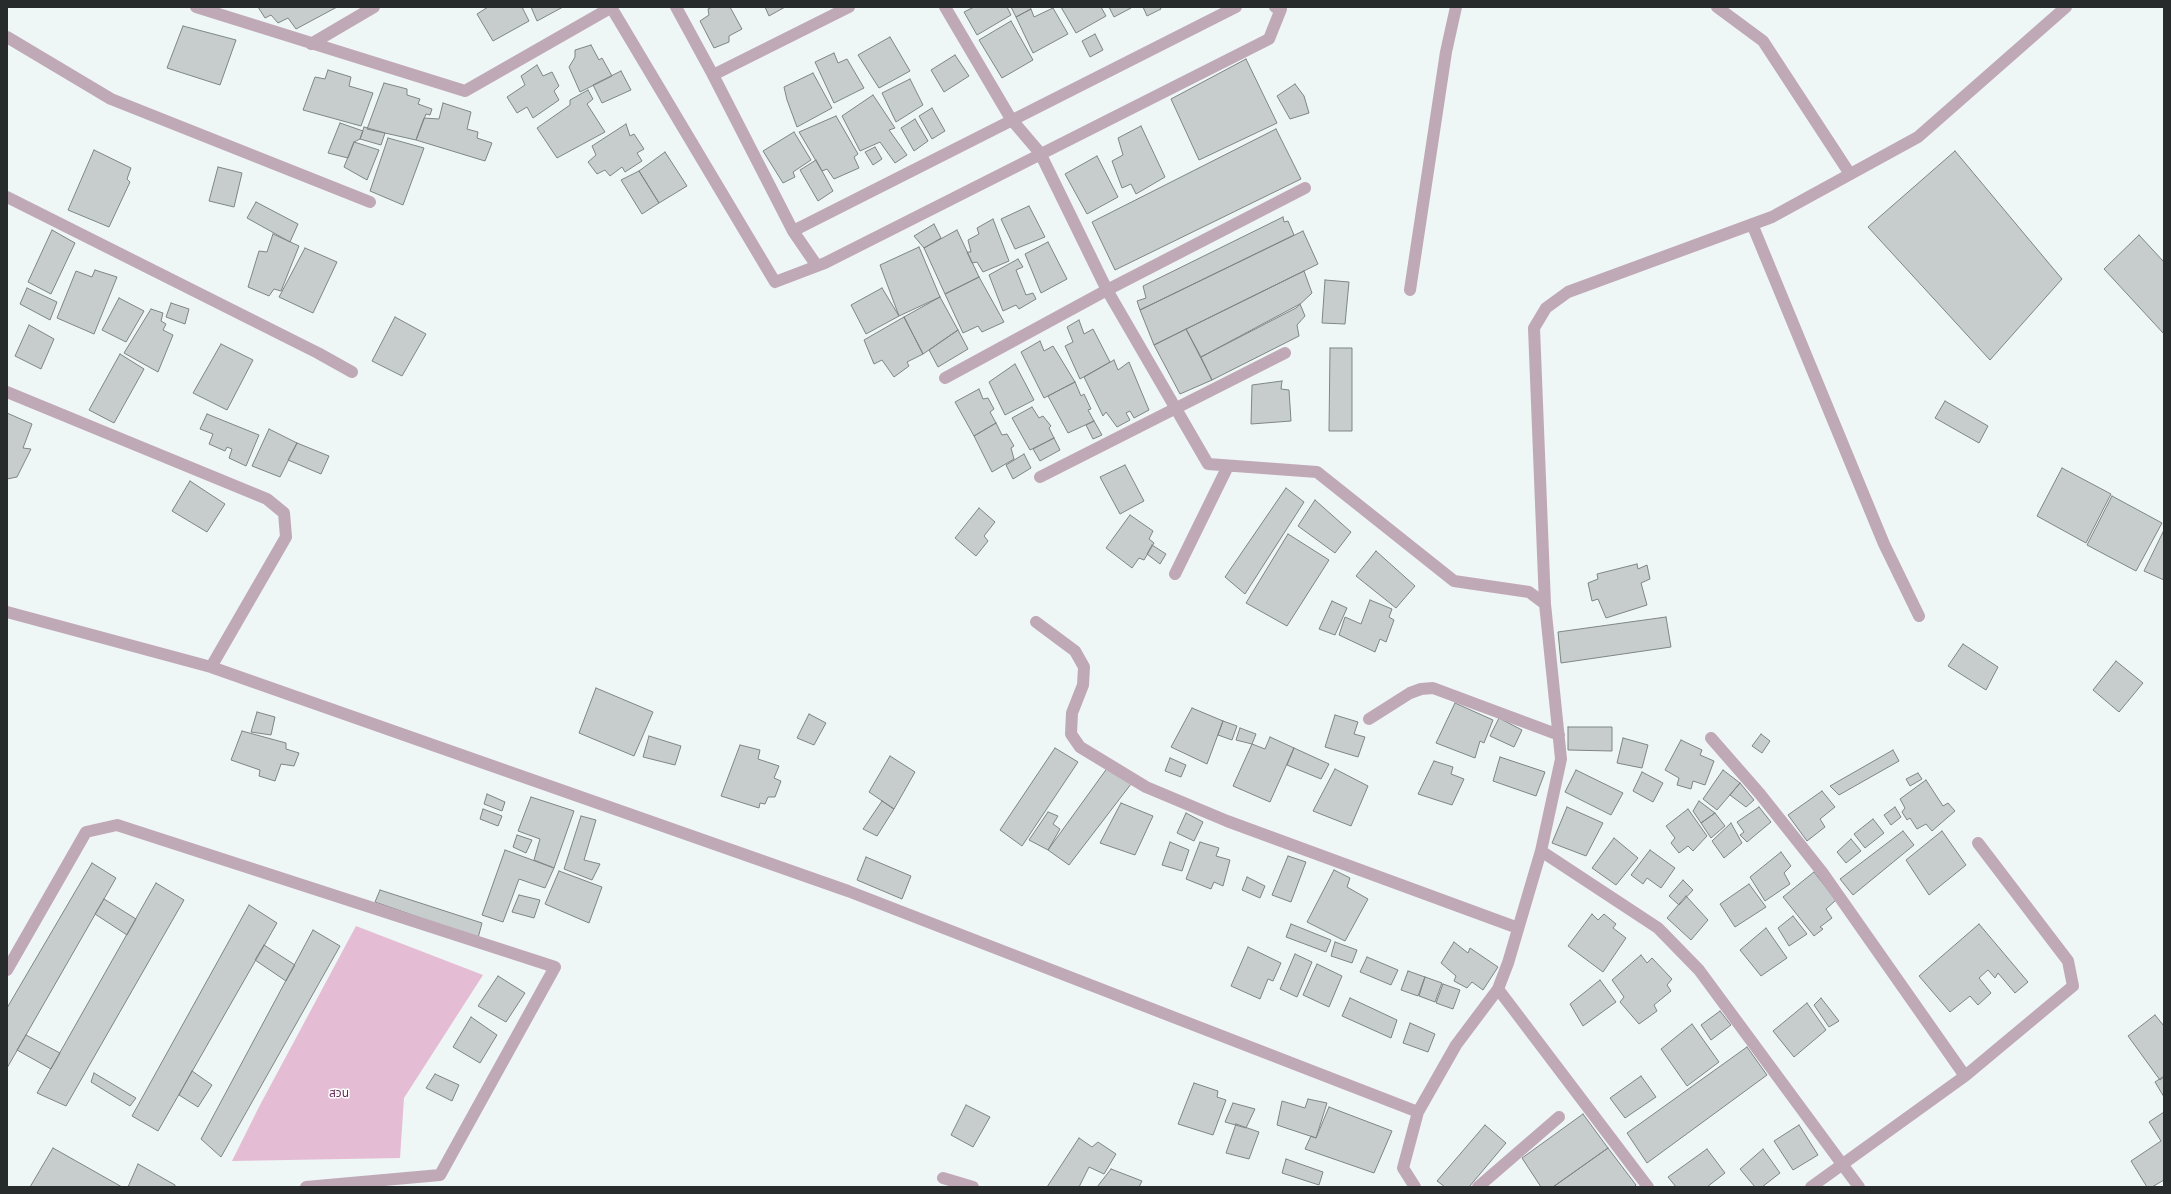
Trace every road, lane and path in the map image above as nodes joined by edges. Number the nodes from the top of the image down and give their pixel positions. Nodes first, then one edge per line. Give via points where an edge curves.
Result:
1 (196, 7) edge
2 (374, 7) edge
3 (612, 7) edge
4 (676, 7) edge
5 (849, 7) edge
6 (945, 7) edge
7 (1236, 7) edge
8 (1456, 7) edge
9 (1717, 7) edge
10 (2066, 7) edge
11 (1280, 8) edge
12 (7, 38) edge
13 (311, 44) junction
14 (713, 75) junction
15 (1011, 120) junction
16 (1040, 153) junction
17 (1850, 174) junction
18 (1305, 188) dead end
19 (7, 197) edge
20 (370, 202) dead end
21 (1752, 224) junction
22 (793, 231) junction
23 (816, 266) junction
24 (1107, 290) junction
25 (1410, 290) dead end
26 (1285, 353) dead end
27 (352, 372) dead end
28 (945, 378) dead end
29 (7, 392) edge
30 (1176, 409) junction
31 (1228, 466) junction
32 (1040, 477) dead end
33 (1175, 574) dead end
34 (1545, 604) junction
35 (7, 612) edge
36 (1919, 616) dead end
37 (1036, 622) dead end
38 (211, 667) junction
39 (1369, 719) dead end
40 (1559, 735) junction
41 (1711, 738) dead end
42 (1978, 843) dead end
43 (1541, 851) junction
44 (1518, 928) junction
45 (7, 970) edge
46 (1498, 988) junction
47 (1965, 1076) junction
48 (1418, 1112) junction
49 (1559, 1117) dead end
50 (1843, 1165) junction
51 (943, 1178) dead end
52 (306, 1187) edge
53 (973, 1187) edge
54 (1415, 1187) edge
55 (1478, 1187) edge
56 (1648, 1187) edge
57 (1811, 1187) edge
58 (1859, 1187) edge

1 - 13 street
2 - 13 street
3 - 13 street via 464,91
3 - 23 street via 775,282
4 - 14 street
5 - 14 street
6 - 15 street
7 - 15 street
8 - 25 street via 1446,52
9 - 17 street via 1763,41
10 - 17 street via 1918,137
11 - 16 street via 1269,39
12 - 20 street via 111,99
14 - 22 street
15 - 16 street
15 - 22 street
16 - 23 street
16 - 24 street
17 - 21 street via 1772,217
18 - 24 street
19 - 27 street
21 - 34 street via 1568,292 1546,308 1534,328
21 - 36 street via 1884,544
22 - 23 street
24 - 28 street
24 - 30 street
26 - 30 street
29 - 38 street via 267,499 284,514 286,537
30 - 31 street via 1208,464
30 - 32 street
31 - 33 street
31 - 34 street via 1318,472 1454,581 1529,592
34 - 40 street
35 - 38 street
37 - 44 street via 1075,651 1084,667 1083,686 1072,713 1071,734 1080,747 1146,787 1227,821
38 - 48 street via 848,891
39 - 40 street via 1410,693 1433,688
40 - 43 street via 1561,759
41 - 47 street via 1760,794 1822,872
42 - 47 street via 2068,961 2073,986
43 - 44 street
43 - 50 street via 1658,928 1699,970
44 - 46 street
45 - 52 street via 86,832 117,825 555,967 440,1175
46 - 48 street via 1456,1045
46 - 56 street
47 - 50 street
48 - 54 street via 1403,1168
49 - 55 street
50 - 57 street
50 - 58 street
51 - 53 street

